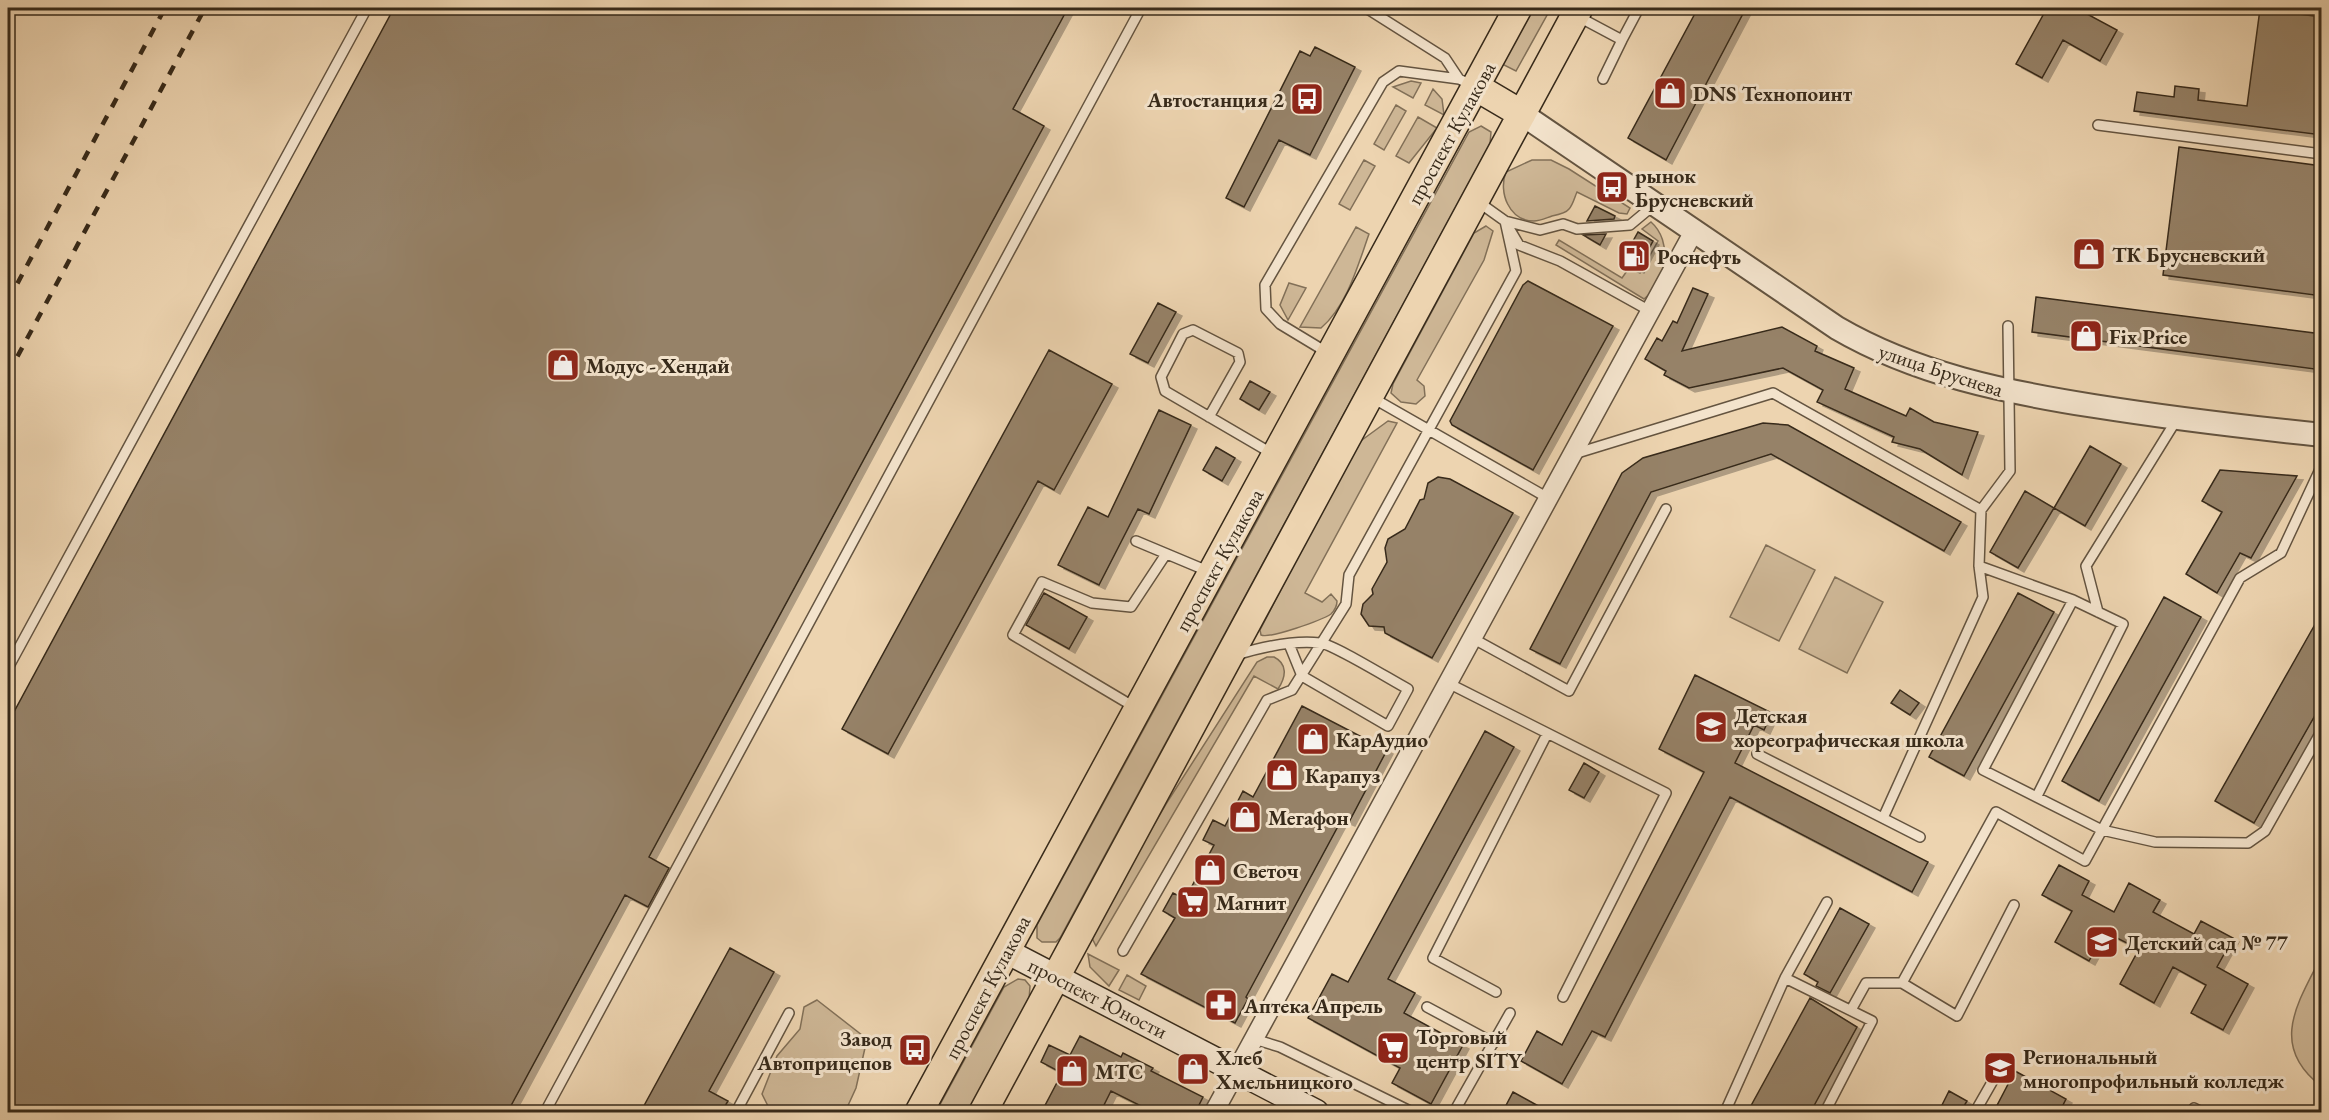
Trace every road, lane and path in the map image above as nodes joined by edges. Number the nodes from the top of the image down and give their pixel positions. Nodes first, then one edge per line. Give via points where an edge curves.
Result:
1 (367, 8) edge
2 (1141, 8) edge
3 (1366, 8) edge
4 (1518, 8) edge
5 (1639, 8) edge
6 (1577, 11) edge
7 (1622, 40) junction
8 (1603, 79) dead end
9 (1468, 83) junction
10 (1521, 114) junction
11 (2098, 125) dead end
12 (2322, 154) edge
13 (1475, 200) junction
14 (1654, 205) junction
15 (1505, 221) junction
16 (1694, 231) junction
17 (1650, 311) junction
18 (2008, 326) dead end
19 (1330, 355) junction
20 (2010, 392) junction
21 (1369, 396) junction
22 (1209, 417) junction
23 (2177, 419) junction
24 (1429, 430) junction
25 (2322, 435) edge
26 (1572, 454) junction
27 (1276, 456) junction
28 (2322, 465) edge
29 (1548, 498) junction
30 (1666, 509) dead end
31 (1981, 510) junction
32 (1136, 541) dead end
33 (1166, 554) junction
34 (1979, 566) junction
35 (1212, 573) junction
36 (2073, 600) junction
37 (2098, 612) junction
38 (1472, 638) junction
39 (1322, 643) junction
40 (1289, 644) junction
41 (1228, 657) junction
42 (8, 668) edge
43 (1302, 676) junction
44 (1448, 683) junction
45 (1138, 709) junction
46 (2322, 730) edge
47 (1547, 734) junction
48 (1757, 754) dead end
49 (2037, 796) junction
50 (1883, 818) junction
51 (2102, 830) junction
52 (1920, 837) dead end
53 (1827, 902) dead end
54 (2014, 905) dead end
55 (1006, 951) junction
56 (1123, 951) dead end
57 (1056, 975) junction
58 (1785, 978) junction
59 (1902, 983) junction
60 (1496, 992) dead end
61 (1563, 997) dead end
62 (1427, 1007) dead end
63 (1851, 1010) junction
64 (789, 1013) dead end
65 (1510, 1013) dead end
66 (1254, 1039) junction
67 (1494, 1043) junction
68 (1999, 1070) dead end
69 (1237, 1071) junction
70 (545, 1113) edge
71 (736, 1113) edge
72 (919, 1113) edge
73 (983, 1113) edge
74 (1214, 1113) edge
75 (1316, 1113) edge
76 (1412, 1113) edge
77 (1454, 1113) edge
78 (1725, 1113) edge
79 (1825, 1113) edge
80 (1975, 1113) edge

1 - 42 lane
2 - 70 lane
3 - 9 lane via 1445,58
4 - 9 main road, проспект Кулакова
5 - 7 lane
6 - 7 lane
6 - 10 main road
7 - 8 lane
9 - 10 main road
9 - 19 main road, проспект Кулакова
9 - 19 lane via 1399,72 1383,82 1265,285 1266,309 1280,324
10 - 13 main road
10 - 14 street, улица Бруснева
11 - 12 lane
13 - 15 lane
13 - 21 main road
14 - 15 lane via 1630,225 1577,229 1563,224 1540,230
14 - 16 street, улица Бруснева
15 - 17 lane via 1519,245 1560,261
15 - 24 lane via 1516,271
16 - 17 street
16 - 20 street, улица Бруснева via 1868,346 1953,377
17 - 26 street
18 - 20 lane
19 - 27 main road, проспект Кулакова
20 - 23 street, улица Бруснева
20 - 31 lane via 2010,471
21 - 24 lane
21 - 41 main road
22 - 22 lane via 1240,362 1238,353 1192,330 1183,334 1161,377 1165,391
22 - 27 lane
23 - 25 street, улица Бруснева
23 - 37 lane via 2086,566
24 - 29 lane
24 - 39 lane via 1349,575 1346,604
26 - 29 street
26 - 31 lane via 1773,393
27 - 35 main road, проспект Кулакова
28 - 51 lane via 2281,553 2240,578
29 - 38 street
30 - 38 lane via 1569,691
31 - 34 lane
32 - 33 lane
33 - 35 lane
33 - 45 lane via 1131,607 1092,603 1042,582 1013,635
34 - 36 lane
34 - 50 lane via 1983,597
35 - 45 main road, проспект Кулакова
36 - 37 lane
36 - 49 lane via 1983,770
37 - 49 lane via 2122,624
38 - 44 street
39 - 40 lane
39 - 43 lane
39 - 43 lane via 1408,688 1388,726
40 - 41 lane
40 - 43 lane
41 - 57 main road
43 - 56 lane via 1293,690 1267,699
44 - 47 lane
44 - 66 street
45 - 55 main road, проспект Кулакова
46 - 51 lane via 2265,831 2248,843 2154,842
47 - 60 lane via 1433,958
47 - 61 lane via 1666,793
48 - 50 lane
49 - 51 lane
50 - 52 lane
51 - 59 lane via 2085,861 1996,812
53 - 58 lane
54 - 59 lane via 1958,1016
55 - 57 main road, проспект Юности
55 - 72 main road, проспект Кулакова
57 - 69 main road, проспект Юности
57 - 73 main road
58 - 63 lane
58 - 78 lane
59 - 63 lane via 1866,983
62 - 67 lane
63 - 79 lane via 1872,1021
64 - 71 lane
65 - 67 lane
66 - 69 street
66 - 76 lane via 1280,1047
67 - 77 lane
68 - 80 lane
69 - 74 street
69 - 75 main road, проспект Юности

